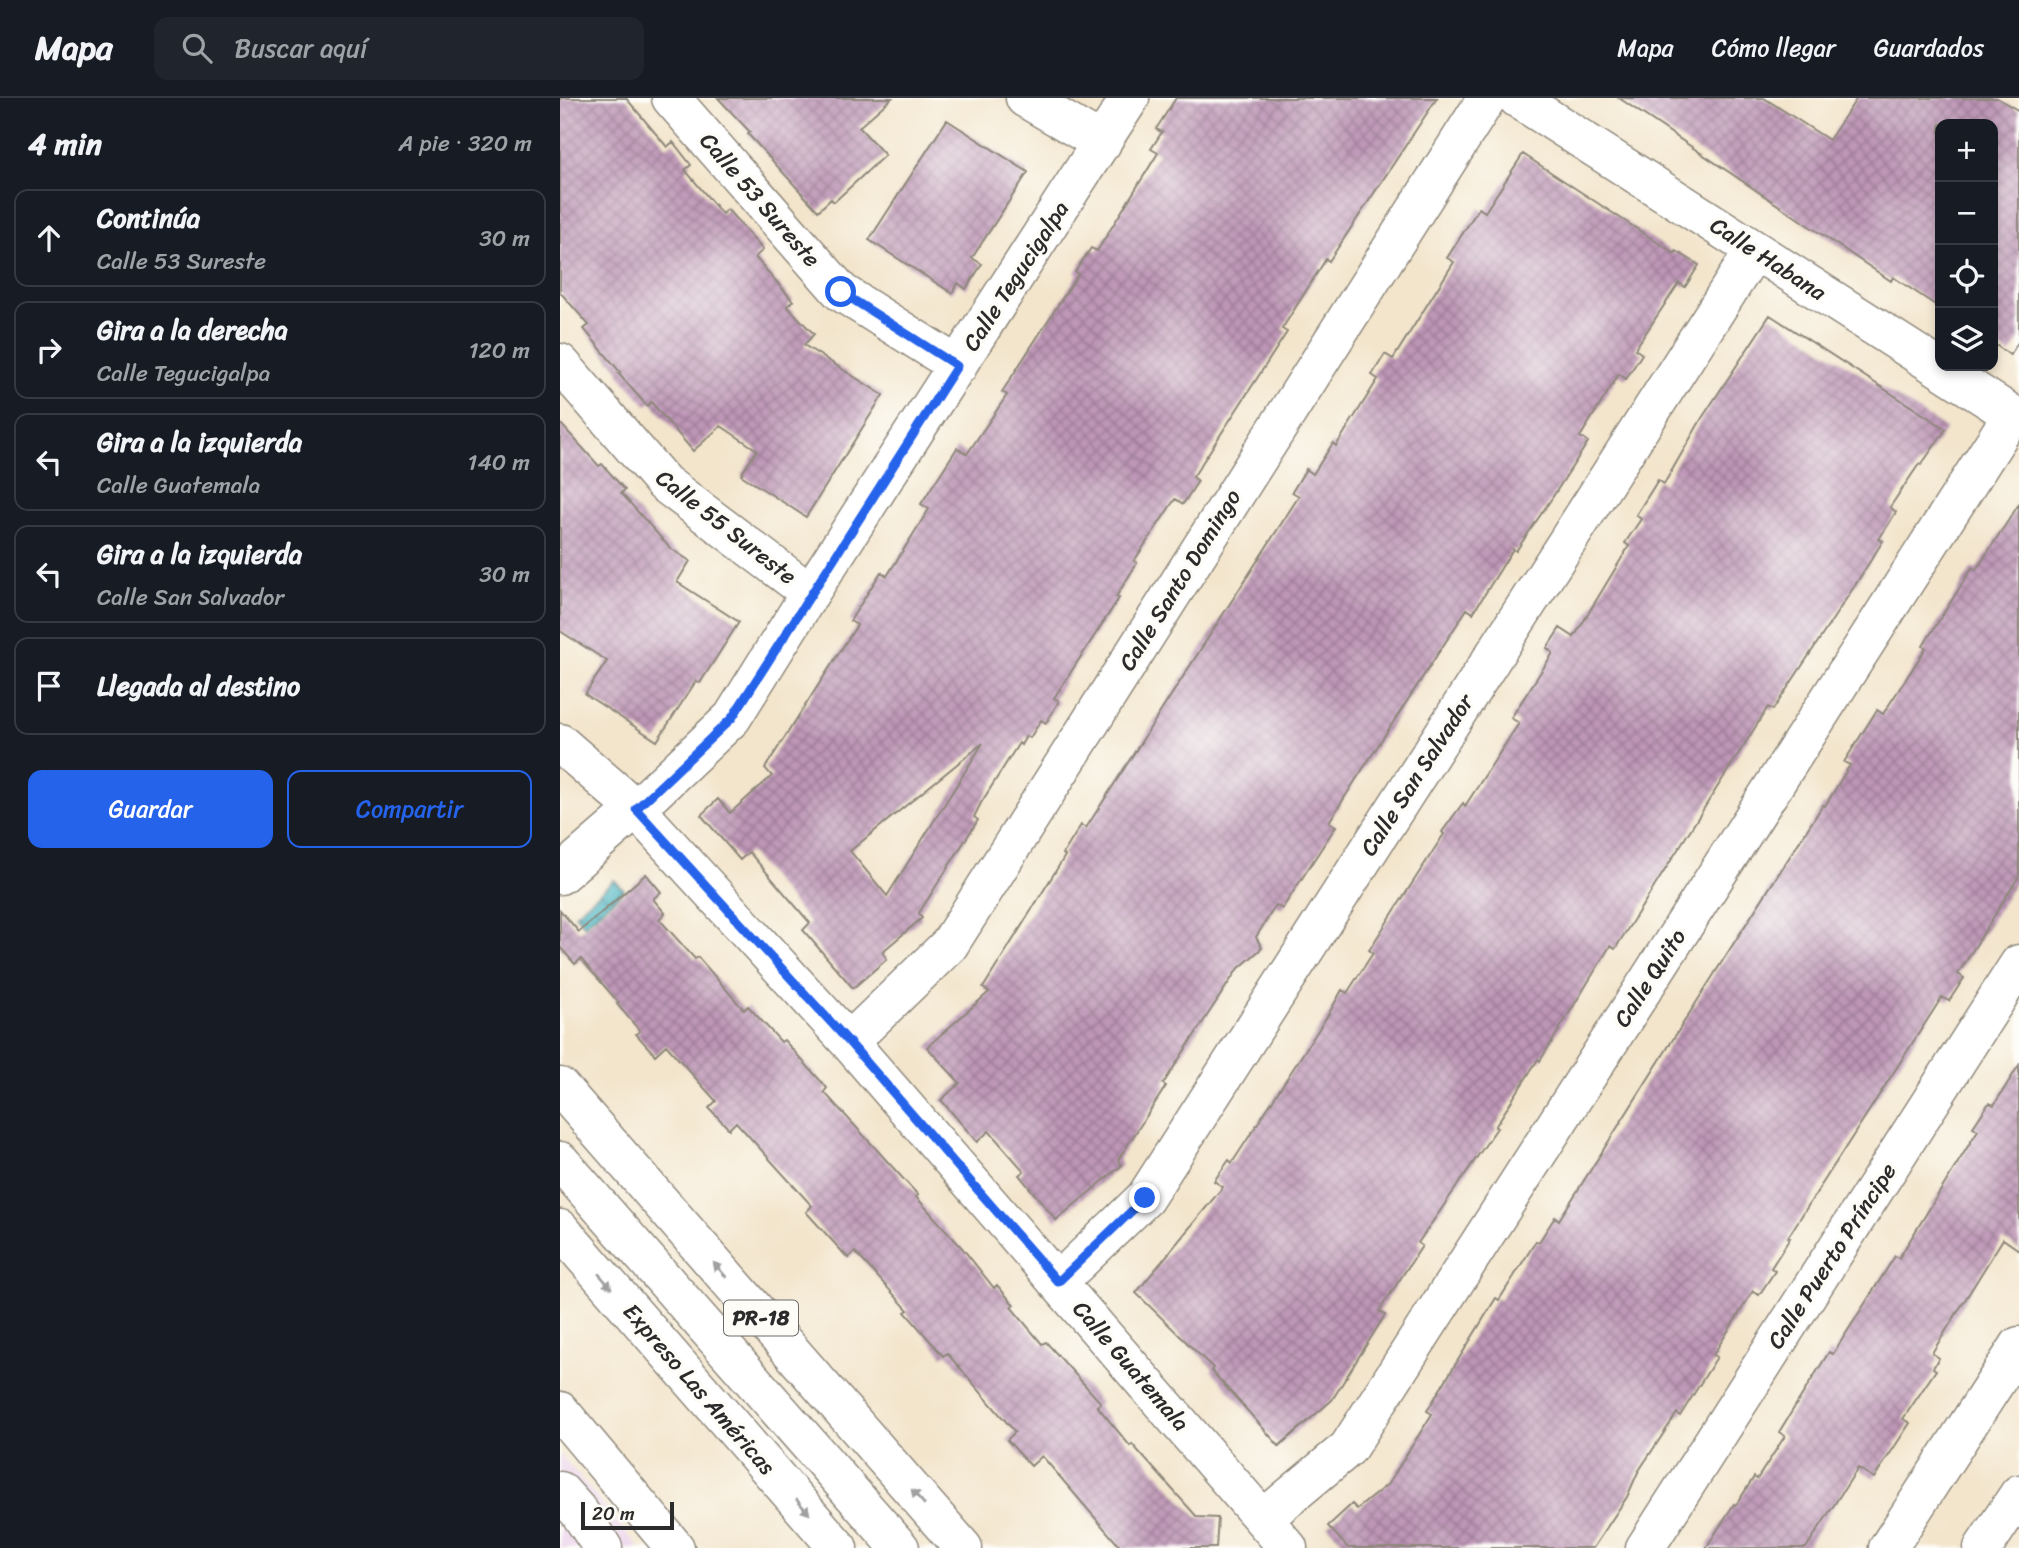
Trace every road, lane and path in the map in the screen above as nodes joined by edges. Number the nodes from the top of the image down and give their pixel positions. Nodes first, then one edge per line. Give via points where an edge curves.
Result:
1 (671, 98) edge
2 (1025, 98) edge
3 (1130, 98) edge
4 (1487, 98) edge
5 (1517, 98) edge
6 (1102, 143) junction
7 (1754, 251) junction
8 (560, 363) edge
9 (957, 366) junction
10 (2016, 417) edge
11 (810, 593) junction
12 (560, 743) edge
13 (636, 809) junction
14 (560, 875) edge
15 (2019, 964) edge
16 (849, 1042) junction
17 (560, 1087) edge
18 (560, 1161) edge
19 (560, 1229) edge
20 (1058, 1282) junction
21 (2019, 1346) edge
22 (560, 1411) edge
23 (560, 1491) edge
24 (2019, 1494) edge
25 (1263, 1519) junction
26 (596, 1545) edge
27 (676, 1548) edge
28 (838, 1548) edge
29 (900, 1548) edge
30 (963, 1548) edge
31 (1289, 1548) edge
32 (1645, 1548) edge
33 (1888, 1548) edge
34 (1983, 1548) edge

1 - 9 main road, Calle 53 Sureste via 841,292
2 - 6 main road
3 - 6 main road, Calle Tegucigalpa
4 - 16 main road, Calle Santo Domingo via 948,945
5 - 7 main road, Calle Habana
6 - 9 main road, Calle Tegucigalpa
7 - 10 main road, Calle Habana
7 - 20 main road, Calle San Salvador via 1145,1198
8 - 11 main road, Calle 55 Sureste via 664,483
9 - 11 main road, Calle Tegucigalpa
10 - 25 main road, Calle Quito via 1348,1448
11 - 13 main road, Calle Tegucigalpa via 732,718
12 - 13 main road, Calle Guatemala
13 - 14 main road, Calle Tegucigalpa
13 - 16 main road, Calle Guatemala
15 - 32 main road, Calle Puerto Príncipe
16 - 20 main road, Calle Guatemala
30 -> 17 main road, PR-18
18 - 29 main road
19 -> 28 main road, Expreso Las Américas
20 - 25 main road, Calle Guatemala
21 - 33 main road
22 - 27 main road
23 - 26 main road via 579,1512
24 - 34 main road
25 - 31 main road, Calle Guatemala

